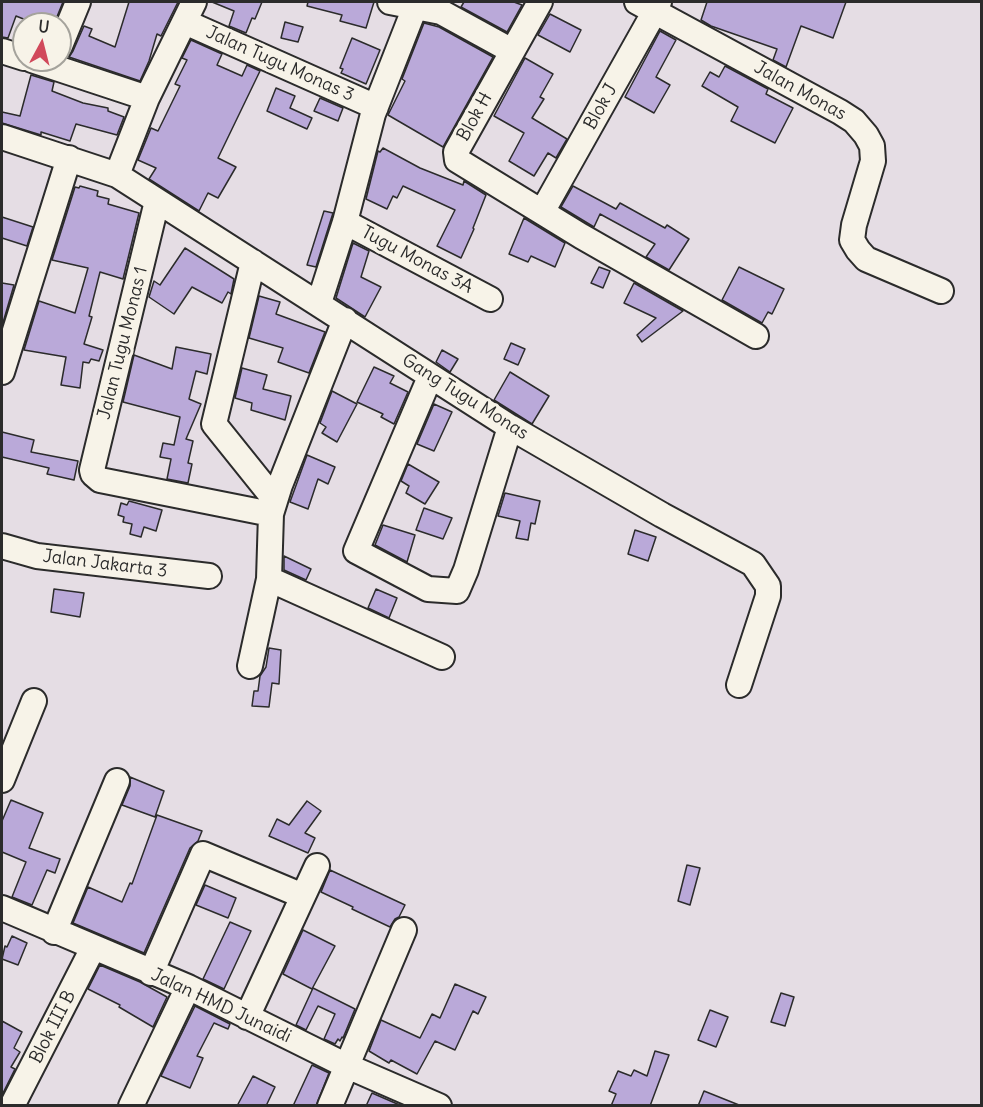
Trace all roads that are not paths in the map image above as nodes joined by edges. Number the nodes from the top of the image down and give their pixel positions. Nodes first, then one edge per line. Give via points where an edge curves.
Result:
1 (390, 2) edge
2 (540, 2) edge
3 (650, 5) edge
4 (415, 7) junction
5 (189, 12) edge
6 (512, 51) junction
7 (72, 67) edge
8 (147, 98) junction
9 (376, 107) junction
10 (2, 137) edge
11 (69, 158) junction
12 (117, 175) junction
13 (157, 201) junction
14 (542, 212) junction
15 (345, 222) junction
16 (253, 262) junction
17 (941, 291) dead end
18 (490, 299) dead end
19 (319, 303) junction
20 (345, 320) junction
21 (756, 336) dead end
22 (2, 372) edge
23 (430, 377) junction
24 (510, 427) junction
25 (273, 507) junction
26 (2, 546) edge
27 (209, 576) dead end
28 (269, 579) junction
29 (442, 657) dead end
30 (250, 666) dead end
31 (739, 685) dead end
32 (34, 701) dead end
33 (2, 780) edge
34 (117, 782) dead end
35 (317, 866) dead end
36 (303, 896) junction
37 (2, 909) edge
38 (404, 930) dead end
39 (54, 932) junction
40 (93, 948) junction
41 (151, 973) junction
42 (188, 987) junction
43 (247, 1017) junction
44 (347, 1066) junction
45 (12, 1106) edge
46 (131, 1106) edge
47 (330, 1106) edge
48 (439, 1106) edge

1 - 4 street
2 - 6 street
3 - 14 street, Blok J
3 - 17 street, Jalan Monas via 854,121 872,146 873,161 852,240 866,259
4 - 6 street via 441,12
4 - 9 street
5 - 8 street
5 - 9 street, Jalan Tugu Monas 3
6 - 14 street, Blok H via 455,156
7 - 8 street
8 - 12 street
9 - 15 street
10 - 11 street, Gang Tugu Monas
11 - 12 street, Gang Tugu Monas
11 - 22 street
12 - 13 street, Gang Tugu Monas
13 - 16 street, Gang Tugu Monas
13 - 25 street, Jalan Tugu Monas 1 via 92,470 94,477
14 - 21 street
15 - 18 street, Tugu Monas 3A
15 - 19 street
16 - 19 street, Gang Tugu Monas
16 - 25 street via 214,424
19 - 20 street, Gang Tugu Monas
20 - 23 street, Gang Tugu Monas
20 - 25 street
23 - 24 street, Gang Tugu Monas
23 - 24 street via 356,551 428,589 457,591
24 - 31 street, Gang Tugu Monas via 753,564 768,586 768,596
25 - 28 street
26 - 27 street, Jalan Jakarta 3 via 37,556
28 - 29 street
28 - 30 street
32 - 33 street
34 - 39 street
35 - 36 street
36 - 41 street via 203,854
36 - 43 street
37 - 39 street, Jalan HMD Junaidi
38 - 44 street
39 - 40 street, Jalan HMD Junaidi
40 - 41 street, Jalan HMD Junaidi
40 - 45 street, Blok III B
41 - 42 street, Jalan HMD Junaidi
42 - 43 street, Jalan HMD Junaidi
42 - 46 street
43 - 44 street, Jalan HMD Junaidi
44 - 47 street
44 - 48 street, Jalan HMD Junaidi

